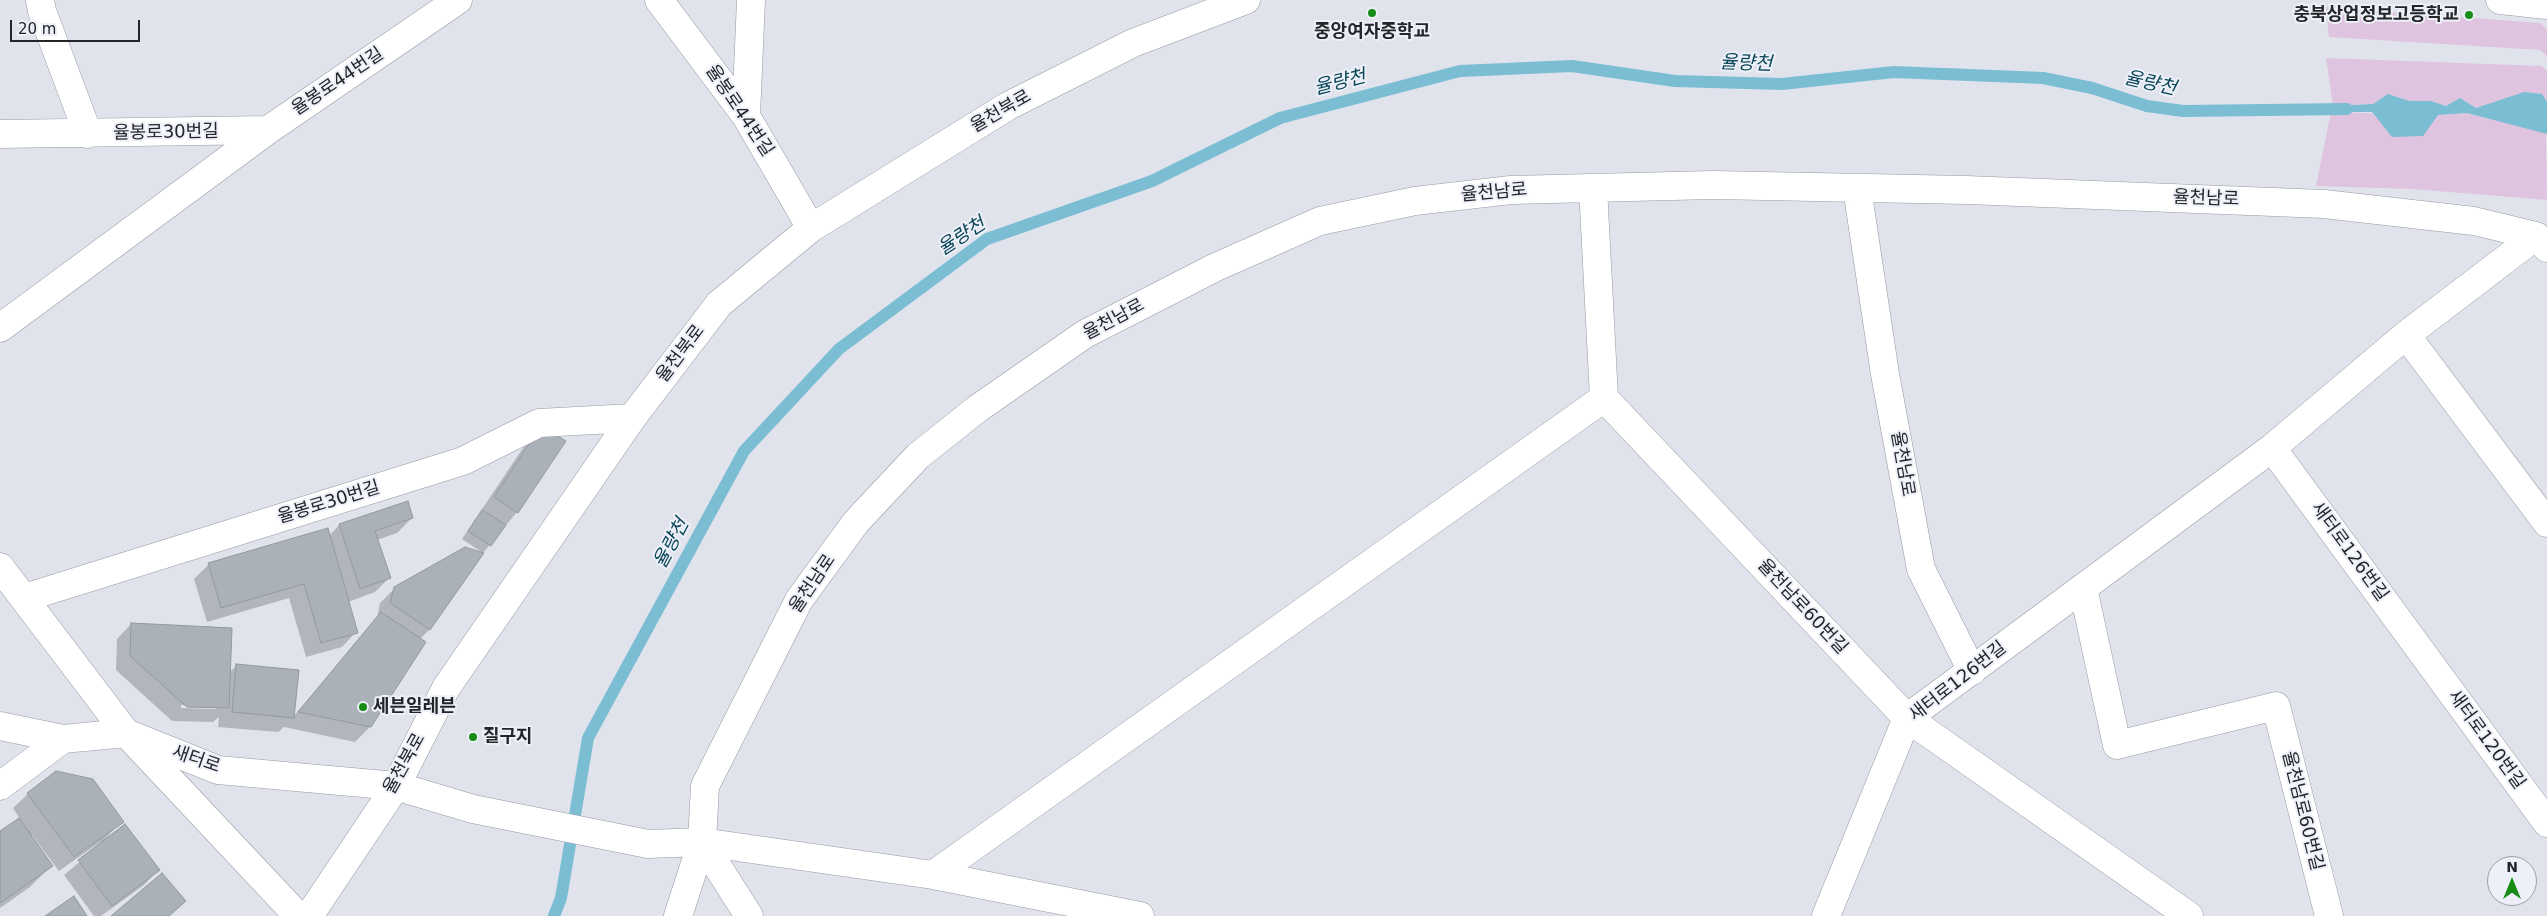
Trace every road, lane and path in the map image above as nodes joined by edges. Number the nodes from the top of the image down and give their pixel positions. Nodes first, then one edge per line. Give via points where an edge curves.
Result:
1 (40, 0) edge
2 (458, 0) edge
3 (659, 0) edge
4 (751, 0) edge
5 (1246, 0) edge
6 (2500, 0) edge
7 (2547, 5) edge
8 (746, 116) junction
9 (268, 130) junction
10 (0, 134) edge
11 (88, 134) junction
12 (1594, 188) junction
13 (1857, 188) junction
14 (811, 228) junction
15 (2542, 242) edge
16 (0, 328) edge
17 (2406, 335) junction
18 (1604, 398) junction
19 (632, 418) junction
20 (2272, 448) junction
21 (2547, 523) edge
22 (0, 567) edge
23 (2083, 588) junction
24 (24, 598) junction
25 (2426, 657) joint
26 (1972, 671) junction
27 (1907, 718) junction
28 (0, 726) edge
29 (126, 733) junction
30 (63, 739) junction
31 (0, 786) edge
32 (396, 786) junction
33 (2547, 822) edge
34 (702, 842) junction
35 (933, 875) junction
36 (298, 916) edge
37 (309, 916) edge
38 (678, 916) edge
39 (749, 916) edge
40 (1140, 916) edge
41 (1826, 916) edge
42 (2189, 916) edge
43 (2329, 916) edge

1 - 11 street
2 - 9 street, 율봉로44번길
3 - 8 street, 율봉로44번길
4 - 8 street
5 - 14 street, 율천북로 via 1133,42 1008,106
6 - 7 street
8 - 14 street, 율봉로44번길
9 - 11 street, 율봉로30번길
9 - 16 street, 율봉로30번길
10 - 11 street, 율봉로30번길
12 - 13 street, 율천남로 via 1713,185
12 - 18 street
12 - 34 street, 율천남로 via 1511,190 1415,201 1320,221 1216,268 1085,334 977,409 918,456 856,522 798,600 705,786
13 - 15 street, 율천남로 via 2324,204 2474,221
13 - 26 street, 율천남로 via 1885,374 1921,569
14 - 19 street, 율천북로 via 719,304
15 - 17 street, 새터로126번길
17 - 20 street, 새터로126번길
17 - 21 street
18 - 27 street, 율천남로60번길
18 - 35 street
19 - 24 street, 율봉로30번길 via 539,423 463,461
19 - 32 street, 율천북로 via 446,688
20 - 23 street, 새터로126번길
20 - 25 street, 새터로126번길
22 - 24 street
23 - 26 street, 새터로126번길
23 - 43 street, 율천남로60번길 via 2118,745 2276,706
24 - 29 street
25 - 33 street, 새터로120번길
26 - 27 street, 새터로126번길
27 - 41 street, 새터로126번길
27 - 42 street, 율천남로60번길
28 - 30 street, 새터로
29 - 30 street, 새터로
29 - 32 street, 새터로 via 218,770
29 - 36 street
30 - 31 street
32 - 34 street, 새터로 via 473,809 648,844
32 - 37 street, 율천북로
34 - 35 street, 새터로
34 - 38 street, 율천남로
34 - 39 street
35 - 40 street, 새터로

